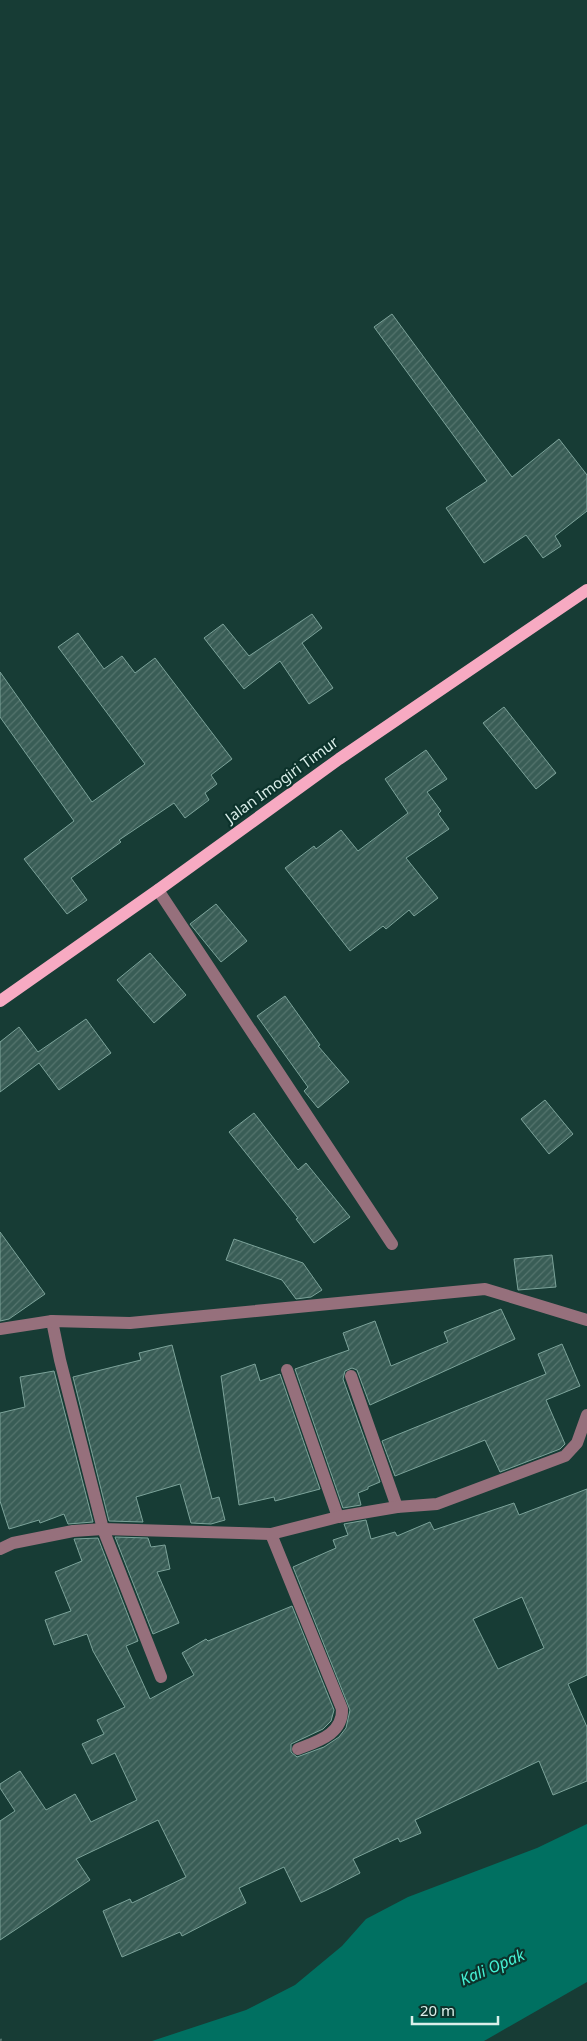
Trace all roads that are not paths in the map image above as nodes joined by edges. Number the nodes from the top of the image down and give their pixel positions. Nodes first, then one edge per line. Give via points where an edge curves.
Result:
1 (587, 590) edge
2 (158, 890) junction
3 (0, 1001) edge
4 (392, 1244) dead end
5 (587, 1320) edge
6 (52, 1321) junction
7 (0, 1329) edge
8 (287, 1370) dead end
9 (352, 1376) dead end
10 (587, 1415) edge
11 (397, 1507) junction
12 (338, 1518) junction
13 (103, 1529) junction
14 (271, 1534) junction
15 (0, 1549) edge
16 (161, 1677) dead end
17 (298, 1749) dead end

1 - 2 main road, Jalan Imogiri Timur via 339,759
2 - 3 main road, Jalan Imogiri Timur
2 - 4 street
5 - 6 street via 485,1289 130,1323
6 - 7 street
6 - 13 street
8 - 12 street
9 - 11 street
10 - 11 street via 578,1443 565,1456 437,1504
11 - 12 street
12 - 14 street
13 - 14 street
13 - 15 street via 73,1531 13,1543
13 - 16 street
14 - 17 street via 342,1709 342,1720 337,1728 320,1740

